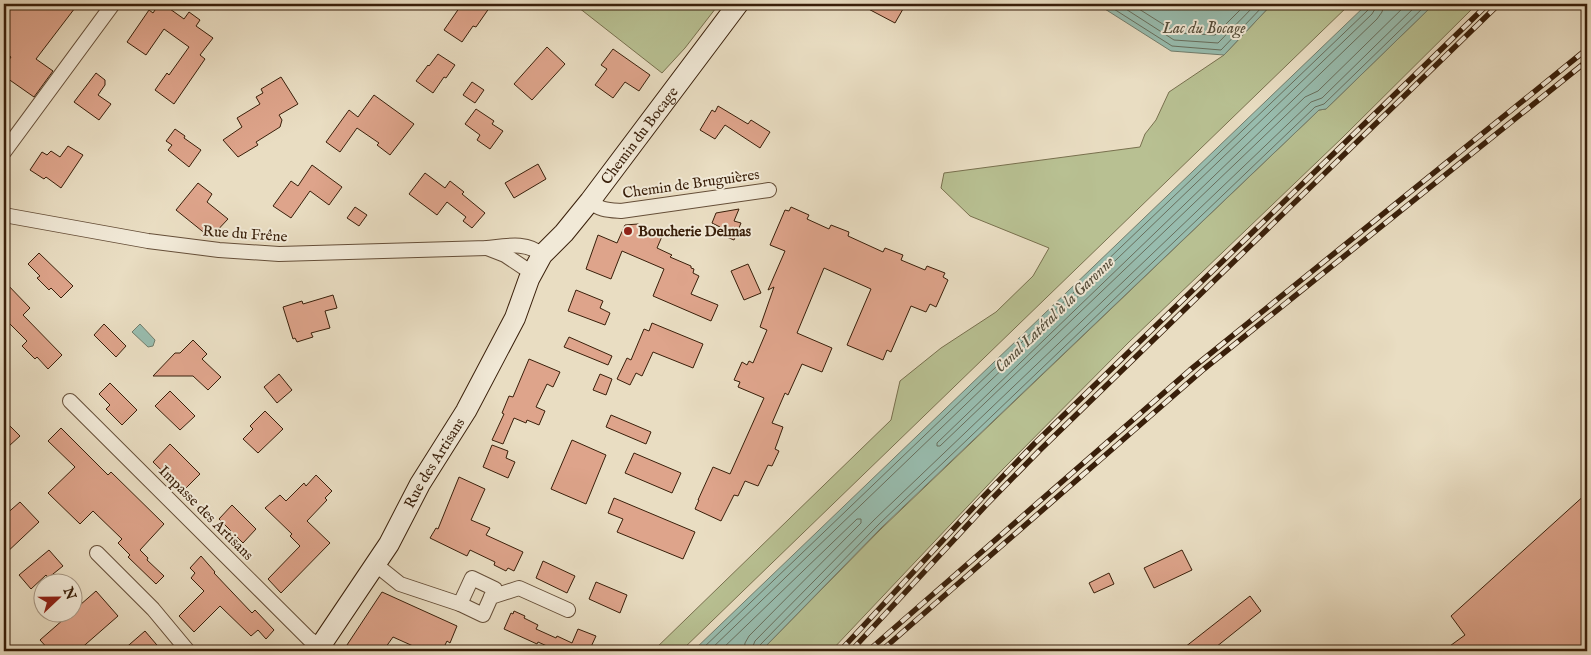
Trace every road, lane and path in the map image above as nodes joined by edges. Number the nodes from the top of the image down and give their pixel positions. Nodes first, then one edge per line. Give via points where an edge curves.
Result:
1 (113, 4) edge
2 (738, 4) edge
3 (4, 152) edge
4 (769, 190) dead end
5 (590, 201) junction
6 (4, 215) edge
7 (487, 248) junction
8 (537, 264) junction
9 (70, 401) dead end
10 (97, 553) dead end
11 (375, 564) junction
12 (491, 597) junction
13 (460, 604) junction
14 (568, 610) dead end
15 (180, 649) edge
16 (318, 649) edge

1 - 3 street
2 - 5 street, Chemin du Bocage
4 - 5 street, Chemin de Bruguières via 621,210 606,210
5 - 8 street, Chemin du Bocage
6 - 7 street, Rue du Frêne via 148,241 219,250 279,254
7 - 8 street, Rue du Frêne
7 - 8 street, Rue du Frêne via 509,245 535,248
8 - 11 street, Rue des Artisans via 515,318 466,411
9 - 16 street, Impasse des Artisans
10 - 15 street via 153,609
11 - 13 street via 400,584
11 - 16 street, Rue des Artisans
12 - 13 street via 483,615
12 - 13 street via 495,589 472,578
12 - 14 street via 520,588

